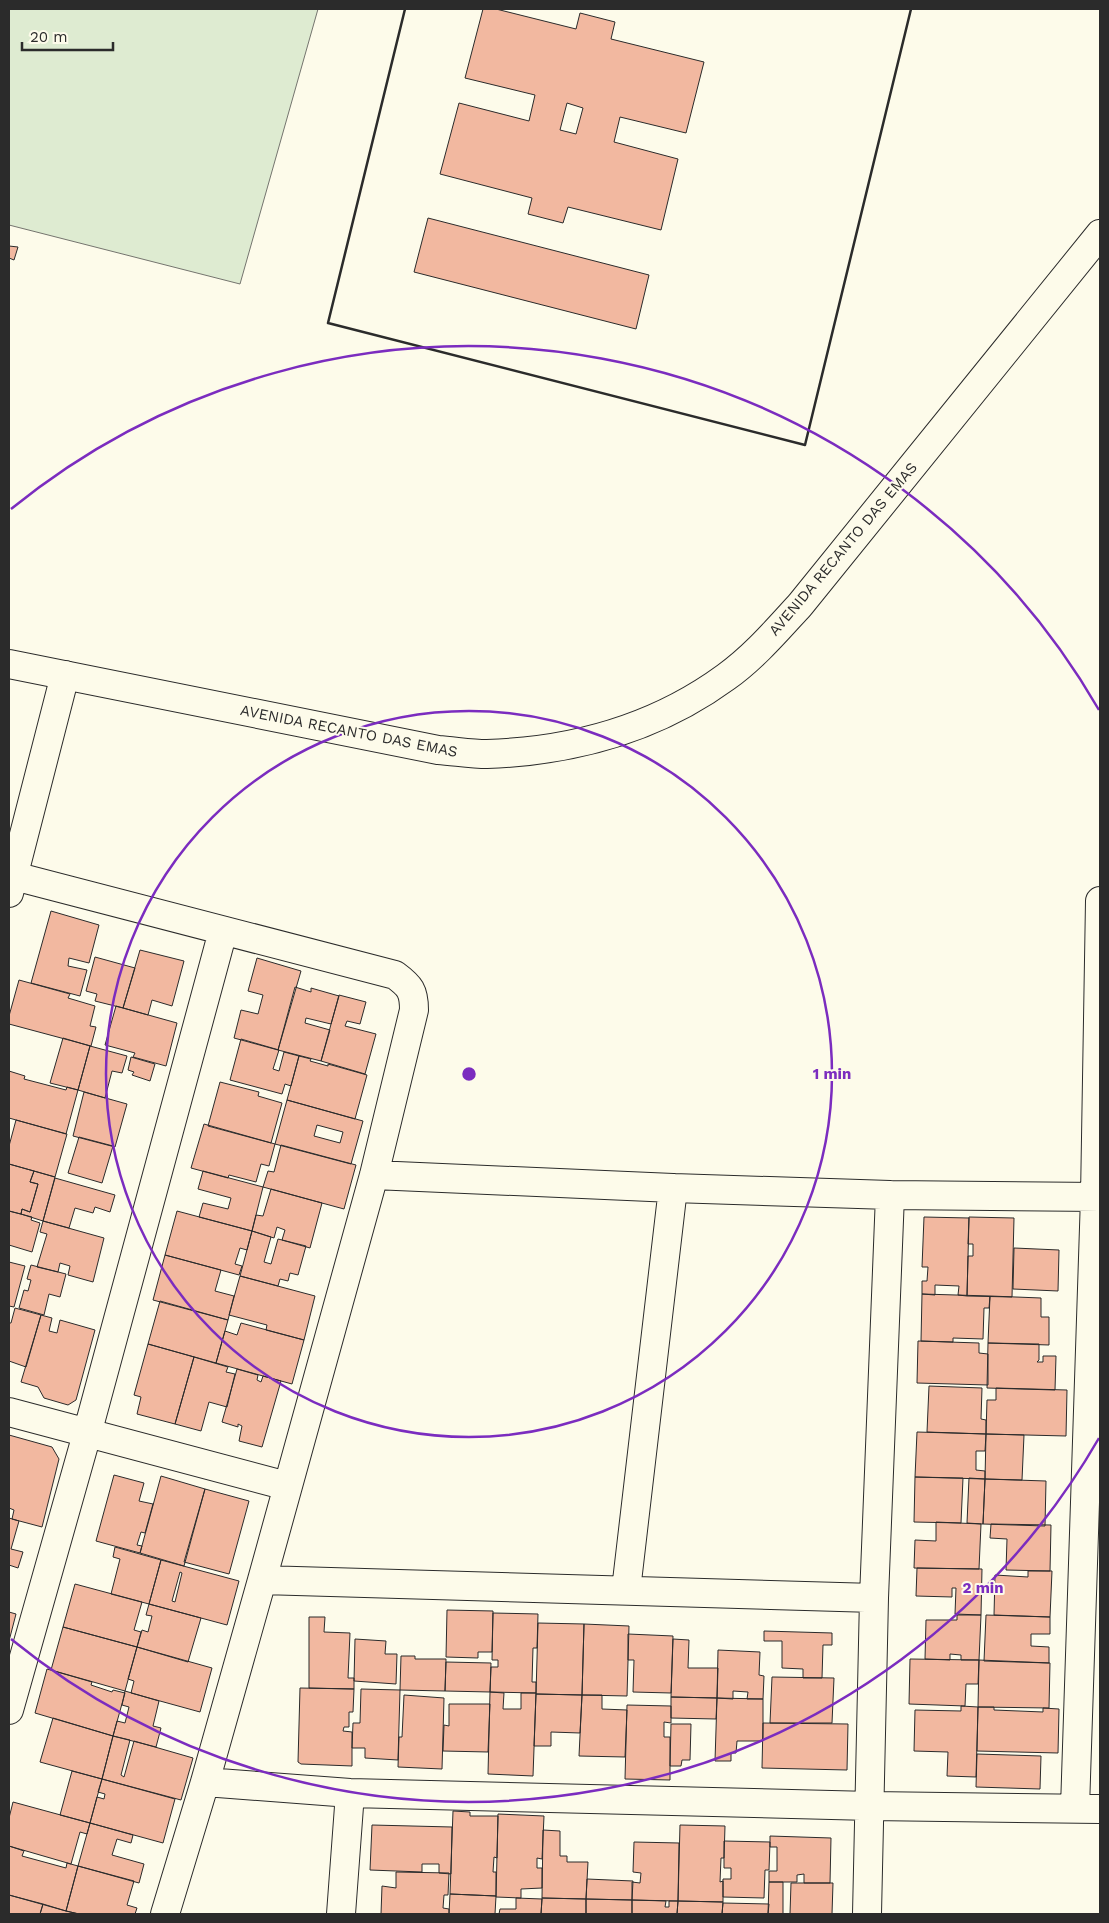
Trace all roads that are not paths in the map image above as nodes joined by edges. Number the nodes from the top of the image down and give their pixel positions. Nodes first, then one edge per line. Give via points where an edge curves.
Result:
1 (1100, 234) edge
2 (9, 664) edge
3 (65, 675) junction
4 (12, 885) edge
5 (1100, 901) edge
6 (223, 932) junction
7 (374, 1175) junction
8 (673, 1188) junction
9 (890, 1195) junction
10 (1098, 1197) edge
11 (9, 1412) edge
12 (87, 1434) junction
13 (287, 1486) junction
14 (262, 1580) junction
15 (626, 1590) junction
16 (874, 1598) junction
17 (9, 1710) edge
18 (205, 1782) junction
19 (350, 1793) junction
20 (871, 1806) junction
21 (1087, 1809) edge
22 (165, 1914) edge
23 (341, 1914) edge
24 (867, 1914) edge

1 - 3 street, AVENIDA RECANTO DAS EMAS via 800,605 763,645 728,676 684,705 643,724 597,740 539,750 486,754 438,750
2 - 3 street, AVENIDA RECANTO DAS EMAS
3 - 4 street
4 - 6 street
5 - 10 street
6 - 7 street via 395,975 407,984 414,996 414,1010
6 - 12 street
7 - 8 street
7 - 13 street
8 - 9 street
8 - 15 street
9 - 10 street
9 - 16 street
10 - 21 street
11 - 12 street
12 - 13 street
12 - 17 street
13 - 14 street
14 - 15 street
14 - 18 street
15 - 16 street
16 - 20 street
18 - 19 street
18 - 22 street
19 - 20 street
19 - 23 street
20 - 21 street
20 - 24 street

